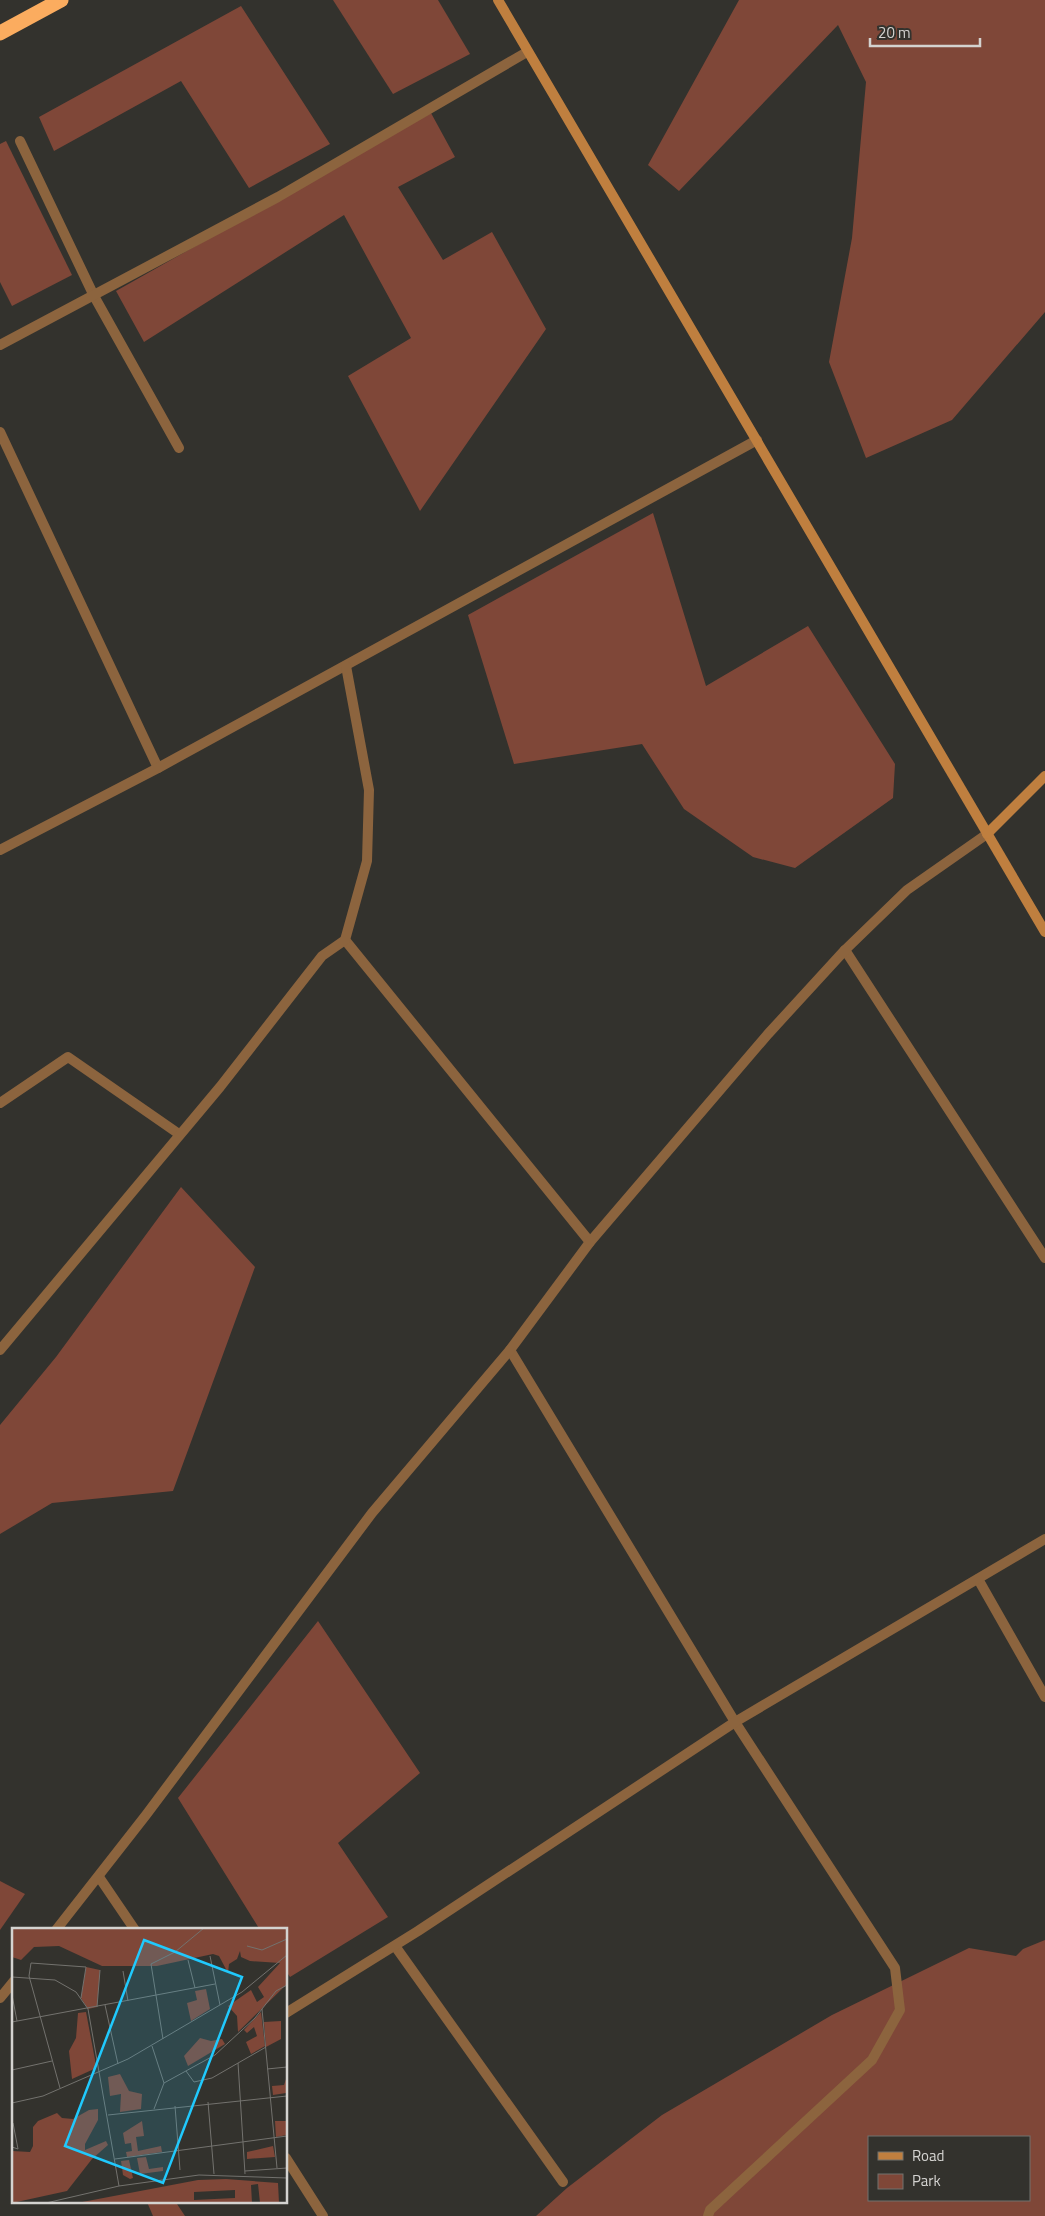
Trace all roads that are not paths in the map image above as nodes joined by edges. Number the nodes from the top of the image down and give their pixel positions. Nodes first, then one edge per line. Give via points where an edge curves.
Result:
1 (61, 0) edge
2 (498, 0) edge
3 (0, 33) edge
4 (527, 52) junction
5 (20, 141) dead end
6 (94, 296) junction
7 (0, 345) edge
8 (0, 432) edge
9 (757, 440) junction
10 (179, 448) dead end
11 (346, 666) junction
12 (158, 768) junction
13 (1045, 776) edge
14 (987, 834) junction
15 (0, 850) edge
16 (1045, 932) edge
17 (345, 940) junction
18 (845, 950) junction
19 (0, 1103) edge
20 (179, 1134) junction
21 (590, 1242) junction
22 (1045, 1258) edge
23 (0, 1350) edge
24 (510, 1350) junction
25 (1045, 1539) edge
26 (978, 1579) junction
27 (1045, 1697) edge
28 (735, 1722) junction
29 (99, 1877) junction
30 (58, 1928) edge
31 (134, 1928) edge
32 (394, 1946) junction
33 (12, 1983) edge
34 (0, 1998) edge
35 (288, 2011) edge
36 (288, 2161) edge
37 (563, 2182) dead end
38 (323, 2216) edge
39 (708, 2216) edge

1 - 3 highway
2 - 4 street
4 - 6 street via 278,197
4 - 9 street
5 - 6 street
6 - 7 street
6 - 10 street
8 - 12 street
9 - 11 street
9 - 14 street
11 - 12 street
11 - 17 street via 369,790 367,861
12 - 15 street
13 - 14 street
14 - 16 street
14 - 18 street via 907,890
17 - 20 street via 322,956 220,1087
17 - 21 street
18 - 21 street via 768,1034
18 - 22 street
19 - 20 street via 68,1057
20 - 23 street
21 - 24 street
24 - 28 street
24 - 29 street via 372,1513
25 - 26 street
26 - 27 street
26 - 28 street
28 - 32 street
28 - 39 street via 896,1968 900,2010 872,2060 710,2210
29 - 30 street
29 - 31 street
32 - 35 street
32 - 37 street
33 - 34 street
36 - 38 street

